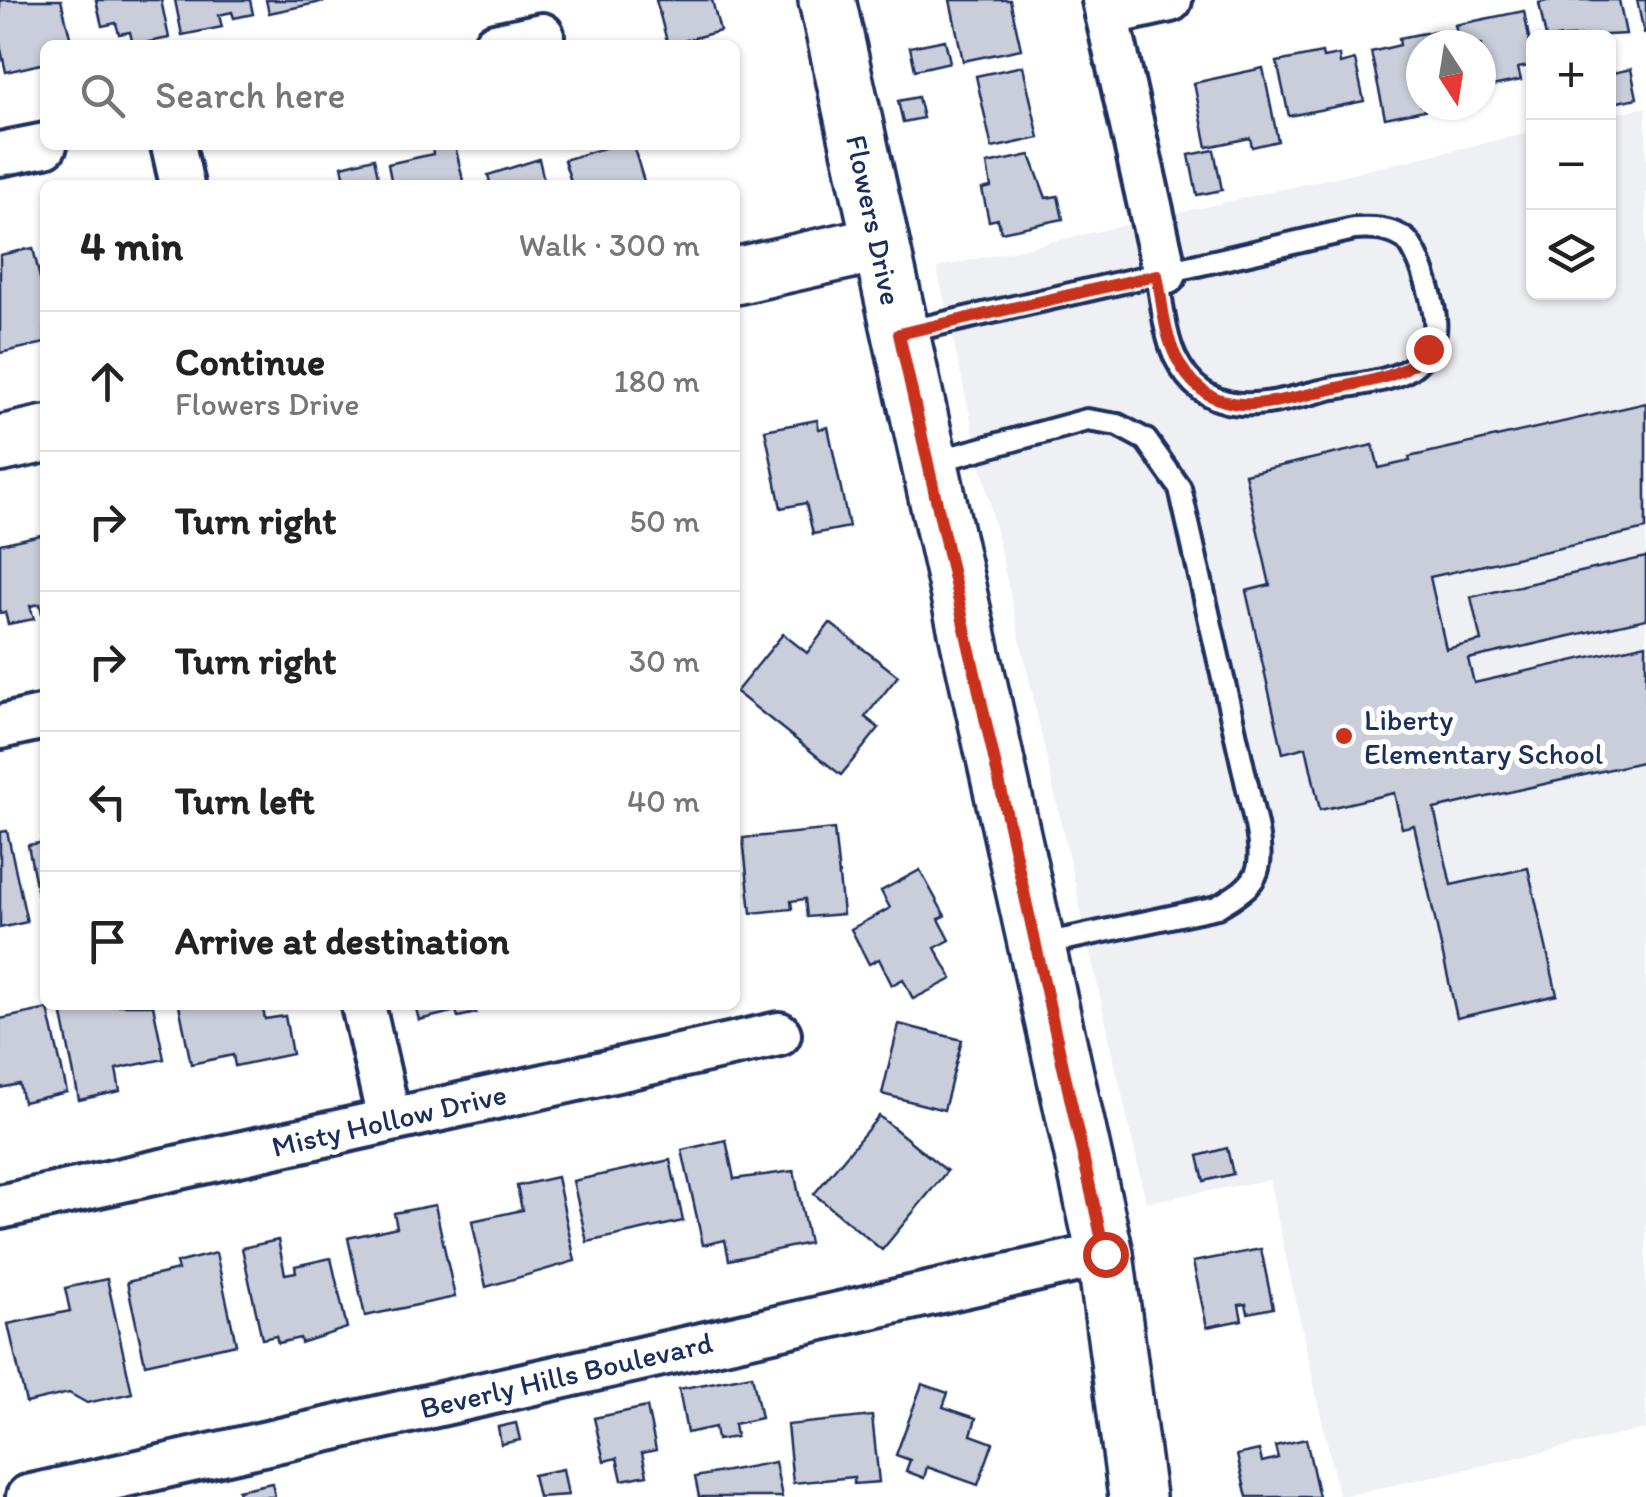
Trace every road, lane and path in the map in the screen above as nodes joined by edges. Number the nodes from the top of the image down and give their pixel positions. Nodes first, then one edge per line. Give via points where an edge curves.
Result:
1 (827, 0) edge
2 (1170, 0) edge
3 (1105, 7) edge
4 (542, 34) dead end
5 (516, 40) edge
6 (40, 145) edge
7 (175, 150) edge
8 (0, 154) edge
9 (181, 180) edge
10 (878, 244) junction
11 (1161, 274) junction
12 (740, 275) edge
13 (899, 334) junction
14 (40, 435) edge
15 (0, 444) edge
16 (928, 463) junction
17 (40, 717) edge
18 (0, 727) edge
19 (1036, 946) junction
20 (364, 1010) edge
21 (779, 1034) dead end
22 (389, 1119) junction
23 (0, 1207) edge
24 (1105, 1254) junction
25 (28, 1497) edge
26 (1137, 1497) edge

1 - 10 street, Flowers Drive
2 - 3 street
3 - 11 street
4 - 5 street
6 - 8 street
7 - 9 street
10 - 12 street
10 - 13 street, Flowers Drive
11 - 11 lane via 1175,357 1207,394 1229,404 1258,406 1390,376 1414,366 1436,328 1420,256 1404,238 1378,228
11 - 13 lane
13 - 16 street, Flowers Drive
14 - 15 street
16 - 19 street, Flowers Drive
16 - 19 lane via 1087,420 1118,425 1146,440 1180,488 1239,750 1261,852 1258,876 1242,893 1217,906
17 - 18 street
19 - 24 street, Flowers Drive
20 - 22 street
21 - 22 street, Misty Hollow Drive
22 - 23 street, Misty Hollow Drive
24 - 25 street, Beverly Hills Boulevard
24 - 26 street, Flowers Drive

